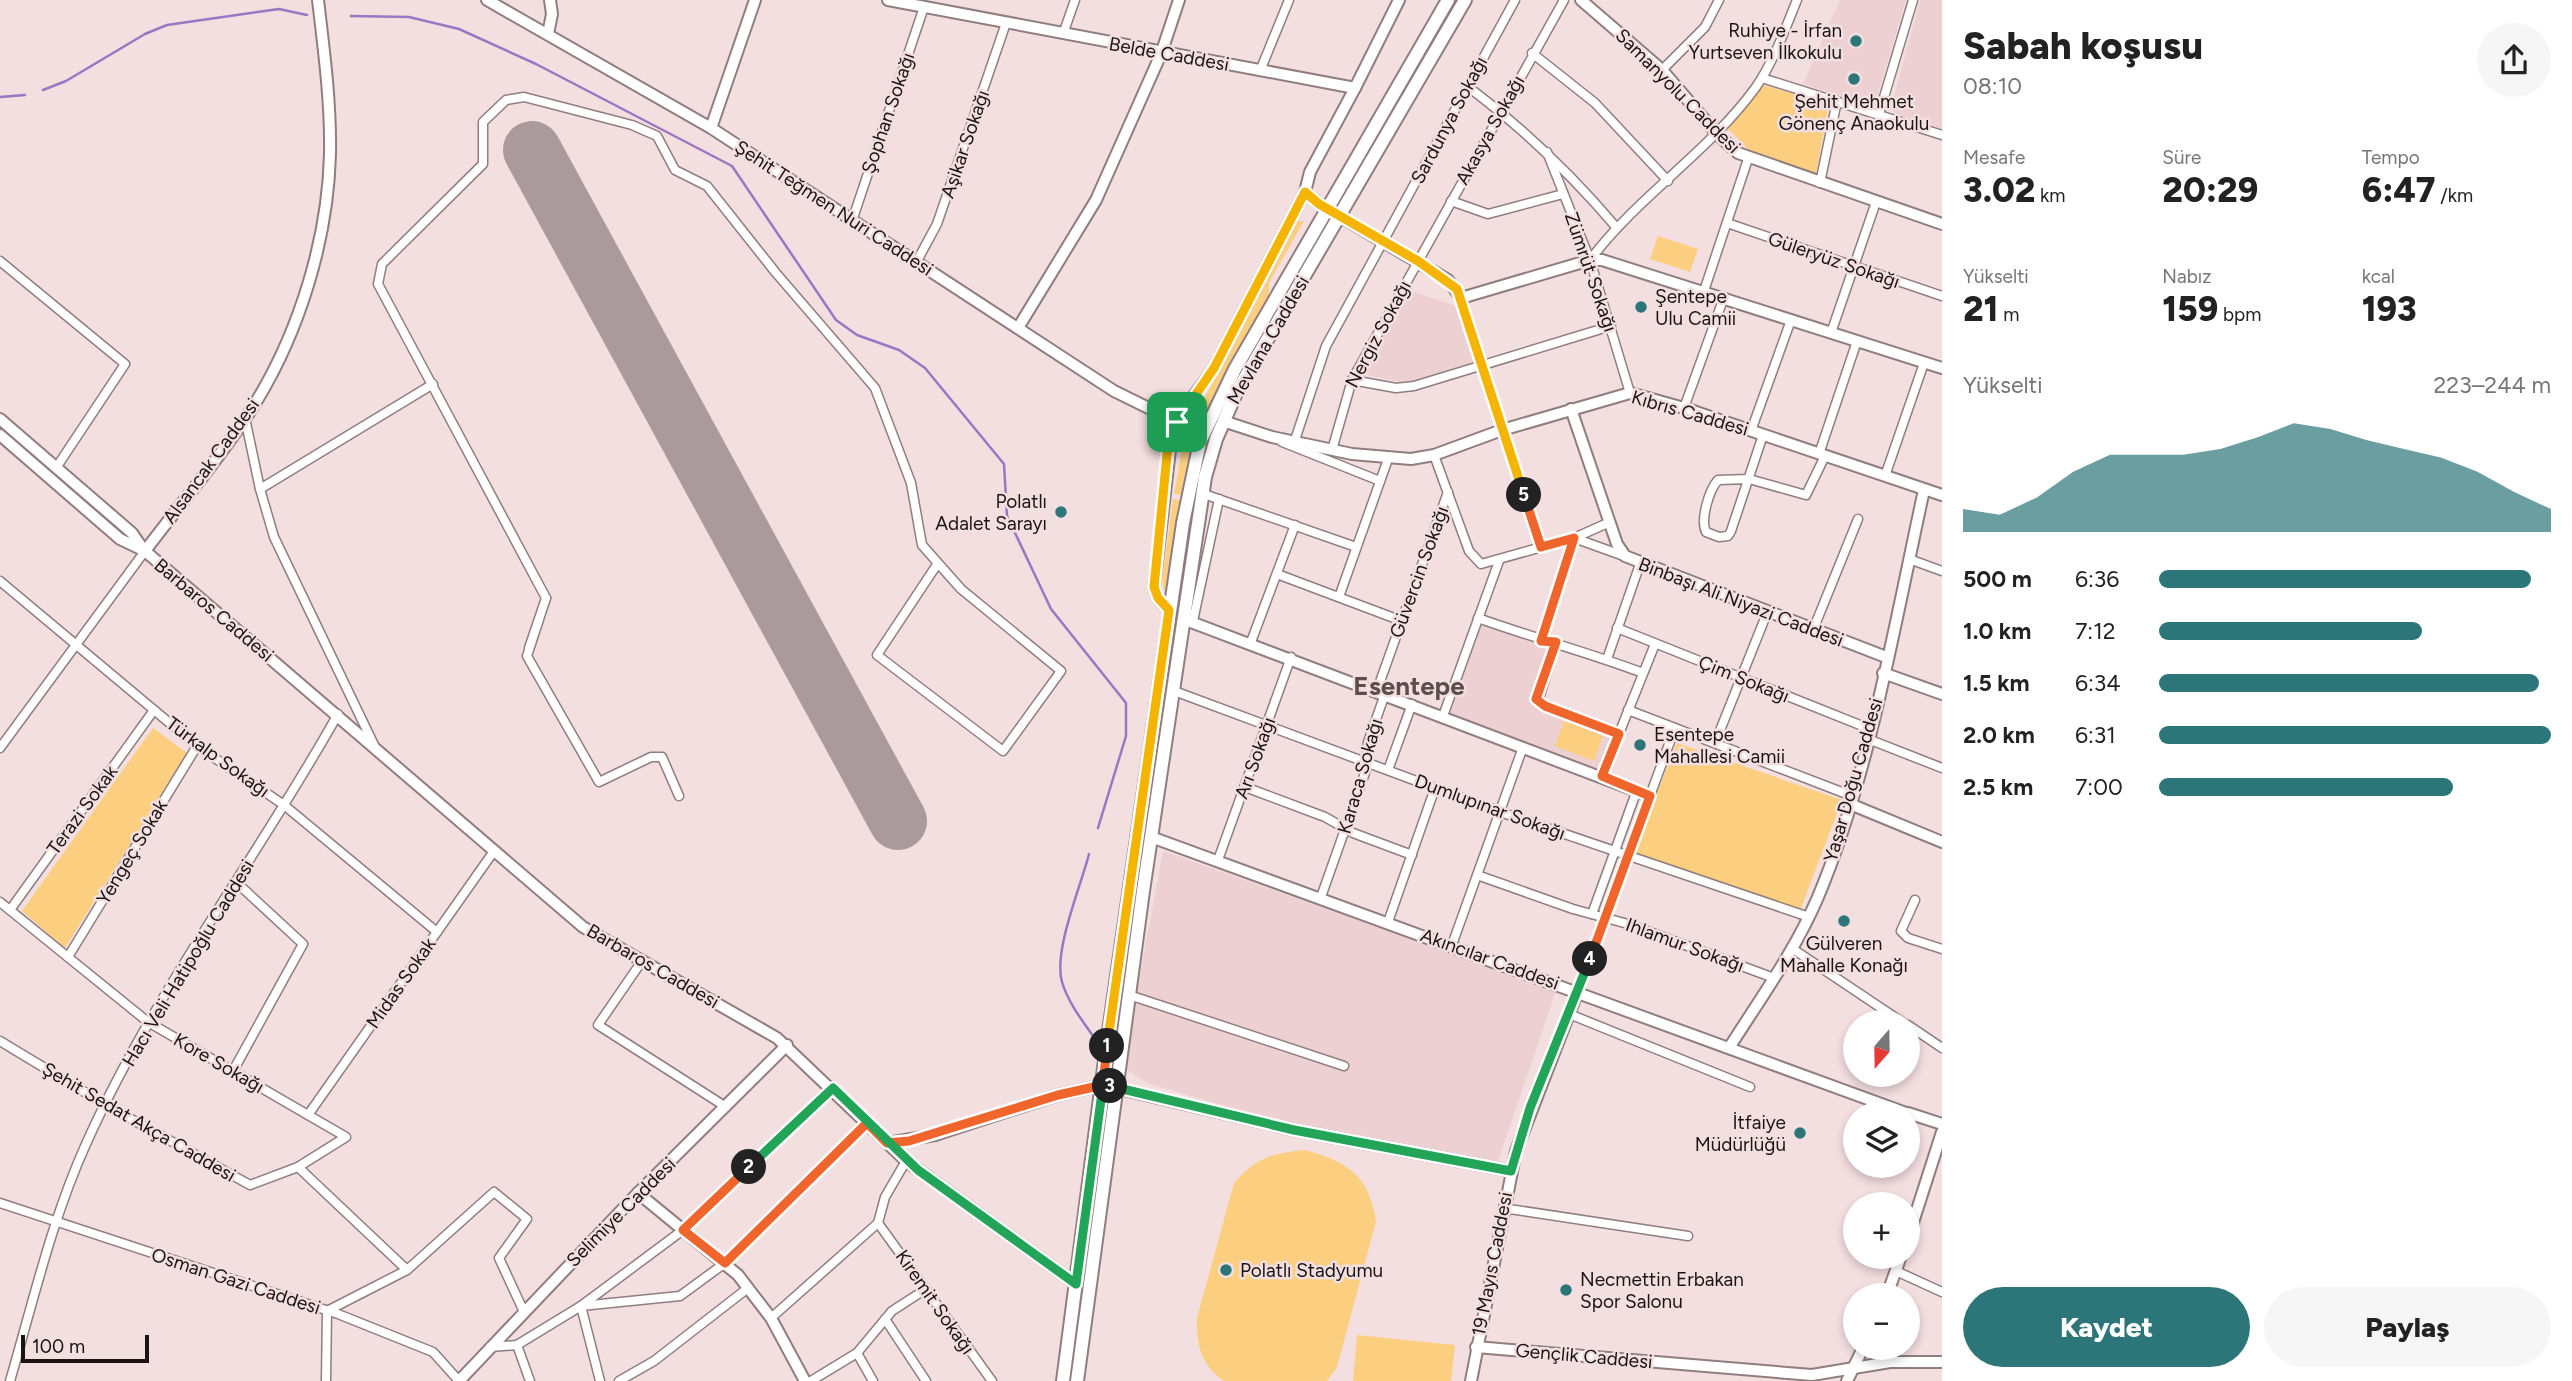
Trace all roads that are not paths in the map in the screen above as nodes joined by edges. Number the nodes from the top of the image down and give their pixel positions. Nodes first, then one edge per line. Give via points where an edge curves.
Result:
1 (318, 0) edge
2 (487, 0) edge
3 (550, 0) edge
4 (755, 0) edge
5 (888, 0) edge
6 (1075, 0) edge
7 (1179, 0) edge
8 (1289, 0) edge
9 (1399, 0) edge
10 (1448, 0) edge
11 (1465, 0) edge
12 (1515, 0) edge
13 (1564, 0) edge
14 (1581, 0) edge
15 (1719, 0) edge
16 (1797, 0) edge
17 (1913, 0) edge
18 (924, 7) junction
19 (1006, 23) junction
20 (548, 34) junction
21 (1063, 34) junction
22 (1532, 52) junction
23 (1161, 54) junction
24 (1662, 70) junction
25 (1260, 71) junction
26 (1762, 78) junction
27 (1467, 86) junction
28 (1355, 88) junction
29 (1838, 101) junction
30 (1500, 110) junction
31 (1879, 114) junction
32 (711, 128) junction
33 (1717, 134) junction
34 (1942, 135) edge
35 (1547, 152) junction
36 (1748, 159) junction
37 (1668, 181) junction
38 (1820, 183) junction
39 (1305, 192) junction
40 (1563, 194) junction
41 (1451, 201) junction
42 (1875, 202) junction
43 (1335, 212) junction
44 (853, 218) junction
45 (1727, 223) junction
46 (1942, 224) edge
47 (1616, 227) junction
48 (1385, 241) junction
49 (1590, 260) junction
50 (0, 261) edge
51 (916, 261) junction
52 (1418, 261) junction
53 (1853, 267) junction
54 (1704, 290) junction
55 (1942, 296) edge
56 (1724, 297) junction
57 (1461, 298) junction
58 (1791, 320) junction
59 (1611, 326) junction
60 (1018, 328) junction
61 (1831, 333) junction
62 (1857, 341) junction
63 (1924, 363) junction
64 (1481, 366) junction
65 (1942, 369) edge
66 (1352, 380) junction
67 (433, 384) junction
68 (1630, 393) junction
69 (1684, 408) junction
70 (1571, 409) junction
71 (246, 418) junction
72 (0, 419) edge
73 (1223, 421) junction
74 (1177, 422) junction
75 (1502, 430) junction
76 (1751, 431) junction
77 (0, 435) edge
78 (1763, 435) junction
79 (1272, 437) junction
80 (1295, 440) junction
81 (1332, 450) junction
82 (1434, 455) junction
83 (1822, 455) junction
84 (1388, 459) junction
85 (56, 468) junction
86 (1885, 476) junction
87 (1748, 479) junction
88 (1380, 481) junction
89 (260, 489) junction
90 (1924, 490) junction
91 (1448, 492) junction
92 (1201, 493) junction
93 (1942, 495) edge
94 (1219, 499) junction
95 (1858, 519) dead end
96 (1610, 522) junction
97 (1295, 525) junction
98 (1574, 538) junction
99 (1356, 547) junction
100 (1541, 547) junction
101 (145, 551) junction
102 (1625, 556) junction
103 (1909, 559) junction
104 (1499, 561) junction
105 (938, 563) junction
106 (1640, 564) junction
107 (1942, 571) edge
108 (1277, 574) junction
109 (0, 582) edge
110 (546, 597) junction
111 (1339, 597) junction
112 (1169, 610) junction
113 (1767, 613) junction
114 (1478, 618) junction
115 (1188, 620) junction
116 (1402, 621) junction
117 (1617, 628) junction
118 (1813, 630) junction
119 (1541, 641) junction
120 (1251, 642) junction
121 (1556, 642) junction
122 (1655, 644) junction
123 (76, 646) junction
124 (529, 648) dead end
125 (1291, 657) junction
126 (1886, 657) junction
127 (1607, 659) junction
128 (1643, 673) junction
129 (1883, 673) junction
130 (1741, 678) junction
131 (1174, 691) junction
132 (1381, 692) junction
133 (1942, 694) edge
134 (1412, 704) junction
135 (154, 710) junction
136 (1628, 710) junction
137 (338, 714) junction
138 (1443, 716) junction
139 (1266, 726) junction
140 (1675, 728) junction
141 (1619, 734) junction
142 (1869, 734) junction
143 (1715, 743) junction
144 (197, 746) junction
145 (1523, 747) junction
146 (0, 748) edge
147 (375, 748) junction
148 (1367, 763) junction
149 (1942, 768) edge
150 (1388, 770) junction
151 (1602, 776) junction
152 (1245, 788) junction
153 (1435, 788) junction
154 (1637, 790) junction
155 (679, 796) dead end
156 (1650, 796) junction
157 (1851, 800) junction
158 (284, 805) junction
159 (1500, 812) junction
160 (1346, 828) junction
161 (1152, 837) junction
162 (1942, 842) edge
163 (494, 851) junction
164 (1615, 851) junction
165 (1412, 856) junction
166 (1628, 856) junction
167 (1218, 860) junction
168 (1477, 875) junction
169 (236, 881) junction
170 (1321, 897) junction
171 (1914, 900) dead end
172 (0, 902) edge
173 (10, 910) junction
174 (1592, 914) junction
175 (1606, 917) junction
176 (1808, 917) junction
177 (1388, 922) junction
178 (437, 932) junction
179 (1452, 945) junction
180 (1793, 949) junction
181 (1942, 949) edge
182 (68, 957) junction
183 (642, 961) junction
184 (1774, 978) junction
185 (1578, 991) junction
186 (1129, 995) junction
187 (1884, 1010) edge
188 (1569, 1014) junction
189 (148, 1022) junction
190 (1920, 1033) edge
191 (0, 1041) edge
192 (787, 1045) junction
193 (1729, 1048) junction
194 (1942, 1048) edge
195 (1344, 1066) dead end
196 (233, 1071) junction
197 (1109, 1086) junction
198 (1750, 1087) dead end
199 (833, 1088) junction
200 (1874, 1101) edge
201 (106, 1105) junction
202 (726, 1107) junction
203 (309, 1115) junction
204 (1920, 1117) edge
205 (867, 1123) junction
206 (1942, 1124) edge
207 (1942, 1132) edge
208 (346, 1137) joint
209 (887, 1143) junction
210 (906, 1161) junction
211 (298, 1167) junction
212 (1511, 1171) junction
213 (638, 1193) junction
214 (1920, 1201) edge
215 (0, 1203) edge
216 (1503, 1208) junction
217 (57, 1222) junction
218 (878, 1223) junction
219 (683, 1230) junction
220 (1688, 1236) dead end
221 (725, 1263) junction
222 (407, 1270) junction
223 (1896, 1271) joint
224 (1891, 1283) edge
225 (1076, 1284) junction
226 (748, 1288) junction
227 (926, 1289) junction
228 (1941, 1290) edge
229 (582, 1306) junction
230 (327, 1311) junction
231 (524, 1312) junction
232 (771, 1318) junction
233 (885, 1319) junction
234 (517, 1345) junction
235 (490, 1347) junction
236 (1476, 1347) junction
237 (857, 1353) junction
238 (1858, 1360) edge
239 (1942, 1362) edge
240 (1854, 1370) junction
241 (10, 1381) edge
242 (326, 1381) edge
243 (459, 1381) edge
244 (530, 1381) edge
245 (600, 1381) edge
246 (619, 1381) edge
247 (805, 1381) edge
248 (811, 1381) edge
249 (873, 1381) edge
250 (926, 1381) edge
251 (992, 1381) edge
252 (1063, 1381) edge
253 (1077, 1381) edge
254 (1471, 1381) edge
255 (1847, 1381) edge

1 - 71 street, Alsancak Caddesi via 330,131 323,226 298,312
2 - 20 street, Şehit Teğmen Nuri Caddesi
3 - 20 street
4 - 32 street
5 - 18 street, Belde Caddesi
6 - 21 street
7 - 23 street
8 - 25 street
9 - 28 street
10 - 43 main road, Mevlana Caddesi
11 - 43 main road, Mevlana Caddesi
12 - 27 street, Sardunya Sokağı
13 - 22 street, Akasya Sokağı
14 - 24 street, Samanyolu Caddesi
15 - 24 street via 1705,27
16 - 26 street
17 - 31 street
18 - 19 street, Belde Caddesi
18 - 44 street, Şophan Sokağı
19 - 21 street, Belde Caddesi
19 - 51 street, Aşikar Sokağı via 937,224
20 - 32 street, Şehit Teğmen Nuri Caddesi
21 - 23 street, Belde Caddesi
22 - 30 street, Akasya Sokağı
22 - 37 street via 1595,103
23 - 25 street, Belde Caddesi
23 - 60 street via 1096,200
24 - 33 street, Samanyolu Caddesi
25 - 28 street, Belde Caddesi
26 - 29 street
26 - 33 street
27 - 30 street
27 - 48 street, Sardunya Sokağı
28 - 39 street via 1310,172
29 - 31 street
29 - 38 street
30 - 35 street
30 - 41 street, Akasya Sokağı
31 - 34 street
32 - 44 street, Şehit Teğmen Nuri Caddesi
33 - 36 street, Samanyolu Caddesi
33 - 37 street
35 - 40 street, Zümrüt Sokağı
35 - 47 street
36 - 38 street, Samanyolu Caddesi
36 - 45 street
37 - 47 street
38 - 42 street, Samanyolu Caddesi
39 - 43 street
39 - 74 street via 1214,368
40 - 41 street via 1488,214
40 - 49 street, Zümrüt Sokağı
41 - 52 street, Akasya Sokağı
42 - 46 street, Samanyolu Caddesi
42 - 53 street
43 - 48 street
43 - 73 main road, Mevlana Caddesi
43 - 112 main road, Mevlana Caddesi via 1236,369 1206,427 1191,477
44 - 51 street, Şehit Teğmen Nuri Caddesi
45 - 53 street, Güleryüz Sokağı
45 - 54 street
47 - 49 street
48 - 52 street
48 - 80 street, Sardunya Sokağı via 1320,358
49 - 54 street via 1616,263
49 - 57 street
49 - 59 street, Zümrüt Sokağı
50 - 85 street via 125,364
51 - 60 street, Şehit Teğmen Nuri Caddesi
52 - 57 street via 1448,280
52 - 66 street, Nergiz Sokağı
53 - 55 street, Güleryüz Sokağı
53 - 61 street
54 - 56 street
56 - 58 street
56 - 69 street
57 - 64 street
58 - 61 street
58 - 76 street
59 - 64 street
59 - 68 street, Zümrüt Sokağı
60 - 74 street, Şehit Teğmen Nuri Caddesi via 1114,391
61 - 62 street
62 - 63 street
62 - 83 street
63 - 65 street
63 - 86 street
64 - 66 street via 1406,388
64 - 75 street
66 - 81 street, Nergiz Sokağı
67 - 89 street
67 - 105 street via 378,285 382,264 483,164 483,122 506,100 524,97 632,125 657,136 676,170 708,186 775,273 875,388 911,482 922,545
67 - 110 street
68 - 69 street, Kıbrıs Caddesi
68 - 70 street, Kıbrıs Caddesi
69 - 76 street, Kıbrıs Caddesi
70 - 75 street, Kıbrıs Caddesi
70 - 96 street, Binbaşı Ali Niyazi Caddesi
71 - 89 street
71 - 101 street, Alsancak Caddesi
72 - 85 street, Barbaros Caddesi
73 - 79 street, Kıbrıs Caddesi
73 - 92 main road, Mevlana Caddesi
74 - 112 street via 1168,445 1154,587
75 - 82 street, Kıbrıs Caddesi
75 - 100 street
76 - 78 street, Kıbrıs Caddesi
77 - 101 street, Barbaros Caddesi via 121,539
78 - 83 street, Kıbrıs Caddesi
78 - 87 street
79 - 80 street, Kıbrıs Caddesi
79 - 88 street, Kıbrıs Caddesi
80 - 81 street, Kıbrıs Caddesi
81 - 84 street, Kıbrıs Caddesi
82 - 84 street, Kıbrıs Caddesi
82 - 91 street
83 - 86 street, Kıbrıs Caddesi
83 - 87 street via 1806,495
84 - 88 street
85 - 101 street, Barbaros Caddesi via 132,533
86 - 90 street, Kıbrıs Caddesi
87 - 87 street via 1722,478 1714,484 1703,525 1706,532 1728,536
88 - 99 street
89 - 147 street via 274,537
90 - 93 street, Kıbrıs Caddesi
90 - 103 street, Yaşar Doğu Caddesi
91 - 104 street via 1469,551 1486,565
91 - 116 street, Güvercin Sokağı
92 - 94 street
92 - 115 main road, Mevlana Caddesi
94 - 97 street
94 - 115 street
95 - 118 street
96 - 98 street
96 - 102 street, Binbaşı Ali Niyazi Caddesi
97 - 99 street
97 - 108 street
98 - 100 street
98 - 102 street
98 - 119 street
99 - 111 street
100 - 104 street
101 - 123 street
101 - 137 street, Barbaros Caddesi
102 - 106 street, Binbaşı Ali Niyazi Caddesi
103 - 107 street
103 - 126 street, Yaşar Doğu Caddesi
104 - 114 street
105 - 105 street via 961,589 1061,671 1003,751 877,655
106 - 113 street, Binbaşı Ali Niyazi Caddesi
106 - 117 street
108 - 111 street
108 - 120 street
109 - 123 street, Türkalp Sokağı
110 - 124 street
110 - 155 street via 527,656 599,782 651,757 662,757
111 - 116 street
112 - 197 main road, Mevlana Caddesi
113 - 118 street, Binbaşı Ali Niyazi Caddesi
113 - 130 street
114 - 119 street
114 - 138 street
115 - 120 street
115 - 131 main road, Mevlana Caddesi
116 - 132 street, Güvercin Sokağı
117 - 122 street, Çim Sokağı
117 - 127 street
118 - 126 street, Binbaşı Ali Niyazi Caddesi
119 - 121 street
120 - 125 street
121 - 127 street
121 - 141 street via 1538,702
122 - 128 street
122 - 130 street, Çim Sokağı
123 - 135 street, Türkalp Sokağı
123 - 146 street
125 - 132 street
125 - 139 street, Arı Sokağı
126 - 129 street, Yaşar Doğu Caddesi
127 - 128 street
128 - 136 street
129 - 133 street
129 - 142 street, Yaşar Doğu Caddesi
130 - 142 street, Çim Sokağı
130 - 143 street
131 - 139 street, Dumlupınar Sokağı
131 - 161 main road, Mevlana Caddesi
132 - 134 street
132 - 148 street, Karaca Sokağı
134 - 138 street
134 - 150 street
135 - 144 street, Türkalp Sokağı
135 - 173 street, Terazi Sokak
136 - 140 street
136 - 141 street
137 - 147 street, Barbaros Caddesi
137 - 158 street, Hacı Veli Hatipoğlu Caddesi
138 - 145 street
139 - 148 street, Dumlupınar Sokağı
139 - 152 street, Arı Sokağı
140 - 143 street
140 - 156 street
141 - 151 street
142 - 149 street, Çim Sokağı
142 - 157 street, Yaşar Doğu Caddesi
143 - 157 street
144 - 158 street, Türkalp Sokağı
144 - 182 street, Yengeç Sokak
145 - 151 street
145 - 159 street
147 - 163 street, Barbaros Caddesi
148 - 150 street, Dumlupınar Sokağı
148 - 160 street, Karaca Sokağı
150 - 153 street, Dumlupınar Sokağı
151 - 154 street
152 - 160 street
152 - 167 street, Arı Sokağı
153 - 159 street, Dumlupınar Sokağı
153 - 165 street
154 - 156 street
154 - 164 street
156 - 166 street
157 - 162 street
157 - 176 street, Yaşar Doğu Caddesi
158 - 169 street, Hacı Veli Hatipoğlu Caddesi
158 - 178 street, Türkalp Sokağı
159 - 164 street, Dumlupınar Sokağı
159 - 168 street
160 - 165 street
160 - 170 street, Karaca Sokağı
161 - 167 street, Akıncılar Caddesi
161 - 186 main road, Mevlana Caddesi
163 - 178 street, Midas Sokak
163 - 183 street, Barbaros Caddesi via 583,927
164 - 166 street, Dumlupınar Sokağı
164 - 174 street
165 - 177 street
166 - 175 street
166 - 176 street, Dumlupınar Sokağı
167 - 170 street, Akıncılar Caddesi
168 - 174 street, Ihlamur Sokağı
168 - 179 street
169 - 189 street, Hacı Veli Hatipoğlu Caddesi
169 - 196 street via 303,944
170 - 177 street, Akıncılar Caddesi
171 - 181 street via 1901,931 1908,938
172 - 173 street, Kore Sokağı
173 - 182 street, Kore Sokağı
174 - 175 street, Ihlamur Sokağı
175 - 184 street, Ihlamur Sokağı
175 - 185 street
176 - 180 street, Yaşar Doğu Caddesi
177 - 179 street, Akıncılar Caddesi
178 - 203 street, Midas Sokak
179 - 185 street, Akıncılar Caddesi
180 - 184 street, Yaşar Doğu Caddesi
180 - 187 street
182 - 189 street, Kore Sokağı
183 - 192 street, Barbaros Caddesi
183 - 202 street via 598,1025
184 - 193 street, Yaşar Doğu Caddesi
185 - 188 street, 19 Mayıs Caddesi
185 - 193 street, Akıncılar Caddesi
186 - 195 street
186 - 197 main road, Mevlana Caddesi
188 - 198 street
188 - 212 street, 19 Mayıs Caddesi via 1530,1108
189 - 196 street, Kore Sokağı
189 - 201 street, Hacı Veli Hatipoğlu Caddesi
190 - 194 street
191 - 201 street, Şehit Sedat Akça Caddesi
192 - 199 street, Barbaros Caddesi
192 - 202 street, Selimiye Caddesi
193 - 200 street, Akıncılar Caddesi
196 - 203 street, Kore Sokağı
197 - 209 street via 1058,1095 935,1135
197 - 212 street via 1294,1130
197 - 225 main road, Mevlana Caddesi
197 - 253 main road, Mevlana Caddesi
199 - 205 street, Barbaros Caddesi
199 - 219 street
201 - 211 street, Şehit Sedat Akça Caddesi via 250,1185
201 - 217 street, Hacı Veli Hatipoğlu Caddesi via 85,1145
202 - 213 street, Selimiye Caddesi
203 - 208 street, Kore Sokağı
204 - 206 street, Akıncılar Caddesi
205 - 209 street, Barbaros Caddesi
205 - 221 street
207 - 214 street
208 - 211 street, Şehit Sedat Akça Caddesi
209 - 210 street, Barbaros Caddesi
210 - 218 street via 885,1197
210 - 225 street, Barbaros Caddesi
211 - 222 street
212 - 216 street, 19 Mayıs Caddesi
213 - 219 street
213 - 231 street, Selimiye Caddesi
215 - 217 street, Osman Gazi Caddesi
216 - 220 street
216 - 236 street, 19 Mayıs Caddesi
217 - 230 street, Osman Gazi Caddesi
217 - 241 street, Hacı Veli Hatipoğlu Caddesi
218 - 227 street, Kiremit Sokağı
218 - 232 street
219 - 221 street
219 - 229 street
221 - 226 street
221 - 229 street via 680,1296
222 - 230 street
222 - 231 street via 494,1192 527,1219 499,1258
223 - 224 street
223 - 228 street
225 - 252 main road, Mevlana Caddesi
226 - 232 street
226 - 246 street via 654,1361
227 - 233 street
227 - 251 street, Kiremit Sokağı
229 - 234 street
229 - 245 street
230 - 242 street
230 - 243 street, Osman Gazi Caddesi via 433,1352
231 - 235 street, Selimiye Caddesi
232 - 247 street
233 - 237 street
233 - 250 street
234 - 235 street
234 - 244 street
235 - 243 street, Selimiye Caddesi
236 - 240 street, Gençlik Caddesi via 1786,1374 1829,1375
236 - 254 street, 19 Mayıs Caddesi
237 - 248 street
237 - 249 street
238 - 240 street
239 - 240 street, Gençlik Caddesi via 1891,1362
240 - 255 street

